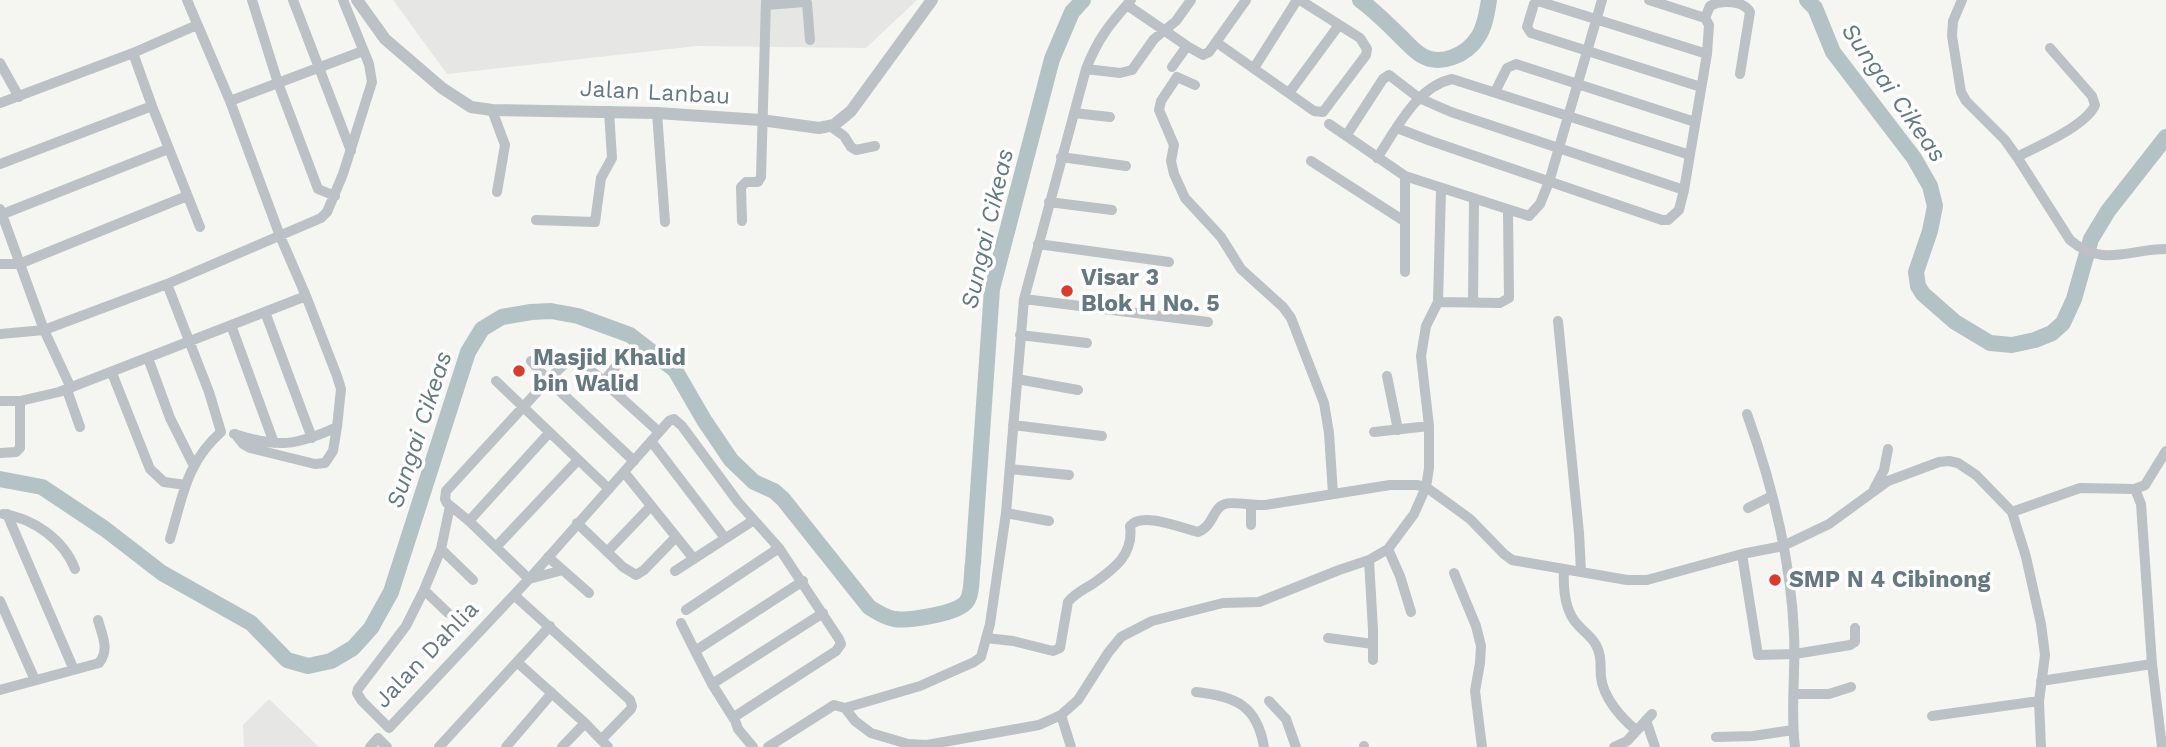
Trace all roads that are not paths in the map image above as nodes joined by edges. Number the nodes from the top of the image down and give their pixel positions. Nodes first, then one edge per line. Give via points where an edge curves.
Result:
1 (187, 0) edge
2 (252, 0) edge
3 (293, 0) edge
4 (343, 0) edge
5 (357, 0) edge
6 (932, 0) edge
7 (1191, 0) edge
8 (1246, 0) edge
9 (1299, 0) edge
10 (1602, 0) edge
11 (1649, 0) edge
12 (1962, 0) edge
13 (1129, 2) edge
14 (766, 3) edge
15 (1705, 18) junction
16 (1596, 19) junction
17 (1339, 25) junction
18 (197, 26) junction
19 (1165, 30) junction
20 (810, 40) dead end
21 (1216, 42) junction
22 (1187, 46) junction
23 (2050, 48) dead end
24 (363, 51) junction
25 (1586, 51) junction
26 (133, 53) junction
27 (1707, 54) junction
28 (0, 63) edge
29 (1172, 67) dead end
30 (318, 68) junction
31 (1086, 68) junction
32 (1254, 68) junction
33 (1740, 74) dead end
34 (278, 83) junction
35 (1578, 83) junction
36 (1195, 85) dead end
37 (1701, 87) junction
38 (1495, 92) junction
39 (1289, 93) junction
40 (19, 97) junction
41 (1419, 98) junction
42 (230, 101) junction
43 (0, 103) edge
44 (152, 106) junction
45 (492, 110) junction
46 (609, 111) junction
47 (657, 113) junction
48 (1074, 113) junction
49 (1570, 115) junction
50 (1110, 117) dead end
51 (761, 120) junction
52 (1695, 122) junction
53 (1329, 124) dead end
54 (830, 126) junction
55 (1397, 128) junction
56 (1346, 136) junction
57 (875, 146) dead end
58 (168, 149) junction
59 (1559, 149) junction
60 (351, 151) junction
61 (1690, 155) junction
62 (2017, 157) junction
63 (1061, 158) junction
64 (1377, 158) junction
65 (1311, 161) dead end
66 (0, 164) edge
67 (1126, 166) dead end
68 (1405, 176) junction
69 (1549, 182) junction
70 (1441, 189) junction
71 (1684, 190) junction
72 (497, 192) dead end
73 (187, 196) junction
74 (335, 196) junction
75 (1474, 199) junction
76 (1049, 202) junction
77 (1112, 210) dead end
78 (1, 211) edge
79 (1508, 211) junction
80 (537, 220) dead end
81 (742, 221) dead end
82 (1404, 221) junction
83 (665, 222) dead end
84 (200, 227) dead end
85 (280, 236) junction
86 (1038, 244) junction
87 (2166, 249) edge
88 (1169, 262) dead end
89 (0, 264) edge
90 (19, 264) junction
91 (1405, 272) dead end
92 (167, 284) junction
93 (306, 296) junction
94 (1024, 299) junction
95 (1437, 302) junction
96 (1473, 302) junction
97 (265, 312) junction
98 (1558, 321) dead end
99 (1208, 322) dead end
100 (231, 326) junction
101 (44, 330) junction
102 (0, 334) edge
103 (1020, 335) junction
104 (188, 343) junction
105 (1087, 343) dead end
106 (626, 354) dead end
107 (148, 358) junction
108 (531, 361) dead end
109 (112, 373) junction
110 (1388, 376) dead end
111 (1017, 379) junction
112 (548, 380) junction
113 (496, 381) dead end
114 (604, 382) junction
115 (69, 389) junction
116 (1078, 390) dead end
117 (0, 401) edge
118 (19, 401) junction
119 (523, 408) junction
120 (1747, 414) dead end
121 (1013, 425) junction
122 (1429, 426) junction
123 (80, 427) dead end
124 (337, 427) junction
125 (1398, 430) junction
126 (221, 432) junction
127 (1374, 432) dead end
128 (549, 433) junction
129 (235, 434) junction
130 (1102, 436) dead end
131 (655, 437) junction
132 (312, 438) junction
133 (274, 443) junction
134 (1888, 449) dead end
135 (2166, 451) edge
136 (0, 453) edge
137 (578, 460) junction
138 (634, 461) junction
139 (193, 464) junction
140 (1010, 469) junction
141 (624, 472) junction
142 (1069, 475) dead end
143 (186, 485) junction
144 (1426, 487) junction
145 (609, 489) junction
146 (2135, 489) junction
147 (1874, 491) junction
148 (1333, 494) junction
149 (1772, 496) junction
150 (450, 506) junction
151 (651, 506) junction
152 (1251, 506) junction
153 (1748, 508) dead end
154 (2012, 512) junction
155 (1006, 513) junction
156 (3, 514) edge
157 (754, 520) junction
158 (469, 521) junction
159 (1049, 521) dead end
160 (577, 523) junction
161 (1251, 525) dead end
162 (676, 537) junction
163 (725, 538) junction
164 (170, 540) dead end
165 (1783, 546) junction
166 (496, 547) junction
167 (779, 548) junction
168 (441, 549) junction
169 (1388, 549) junction
170 (607, 552) junction
171 (1742, 554) junction
172 (548, 557) junction
173 (694, 559) junction
174 (1369, 561) junction
175 (75, 569) dead end
176 (1564, 569) junction
177 (563, 570) junction
178 (675, 571) dead end
179 (1581, 571) junction
180 (1454, 573) dead end
181 (529, 579) junction
182 (473, 580) dead end
183 (803, 581) junction
184 (424, 590) junction
185 (589, 593) dead end
186 (514, 595) junction
187 (0, 601) edge
188 (686, 610) dead end
189 (823, 612) junction
190 (1411, 612) dead end
191 (449, 613) dead end
192 (98, 620) dead end
193 (681, 623) dead end
194 (550, 626) junction
195 (1855, 628) dead end
196 (986, 638) junction
197 (1328, 638) dead end
198 (1373, 644) junction
199 (695, 651) junction
200 (1795, 654) junction
201 (1373, 660) dead end
202 (517, 662) junction
203 (2152, 664) junction
204 (74, 670) junction
205 (35, 680) junction
206 (2041, 681) junction
207 (712, 684) junction
208 (1851, 687) dead end
209 (0, 690) edge
210 (1196, 692) dead end
211 (552, 693) junction
212 (1794, 694) junction
213 (1269, 701) dead end
214 (2039, 701) junction
215 (845, 708) junction
216 (737, 715) junction
217 (1061, 715) junction
218 (1932, 716) dead end
219 (584, 723) junction
220 (389, 728) junction
221 (1636, 730) junction
222 (1793, 730) junction
223 (1716, 737) dead end
224 (374, 743) edge
225 (605, 743) edge
226 (927, 746) edge
227 (387, 747) edge
228 (443, 747) edge
229 (506, 747) edge
230 (562, 747) edge
231 (753, 747) edge
232 (768, 747) edge
233 (1071, 747) edge
234 (1264, 747) edge
235 (1296, 747) edge
236 (1482, 747) edge
237 (1614, 747) edge
238 (1655, 747) edge
239 (1795, 747) edge
240 (2041, 747) edge
241 (2162, 747) edge

1 - 18 street
2 - 34 street
3 - 30 street
4 - 24 street
5 - 45 street, Jalan Lanbau via 385,39 442,88 471,107
6 - 54 street via 851,111
7 - 19 street
8 - 21 street
9 - 17 street
9 - 32 street
10 - 16 street
11 - 15 street
12 - 62 street via 1951,36 1961,92
13 - 19 street
13 - 31 street via 1104,31
14 - 20 street via 807,3
14 - 51 street
15 - 27 street via 1709,25
15 - 33 street via 1710,6 1720,2 1748,8
16 - 25 street
16 - 25 street via 1534,4 1529,32
16 - 27 street
17 - 39 street
17 - 39 street via 1360,38 1367,49 1326,110 1314,111
18 - 26 street
18 - 42 street
19 - 22 street
19 - 31 street via 1132,70 1120,73
21 - 22 street via 1203,55
21 - 32 street
22 - 29 street
23 - 62 street via 2095,104 2070,129
24 - 30 street
24 - 60 street via 372,82
25 - 35 street
25 - 37 street
26 - 40 street
26 - 44 street
27 - 37 street
28 - 40 street
30 - 34 street
30 - 60 street
31 - 48 street
32 - 39 street
34 - 42 street
34 - 74 street via 318,189
35 - 38 street via 1512,64
35 - 49 street
35 - 52 street
36 - 148 street via 1177,77 1161,101 1159,110 1174,145 1174,174 1190,205 1221,237 1241,269 1292,318 1324,403
37 - 52 street
38 - 41 street via 1452,79
38 - 49 street
40 - 43 street
41 - 55 street
41 - 56 street via 1387,76
41 - 59 street
42 - 85 street
44 - 58 street
44 - 66 street
45 - 46 street, Jalan Lanbau
45 - 72 street via 505,145
46 - 47 street, Jalan Lanbau
46 - 80 street via 612,158 601,178 595,222
47 - 51 street, Jalan Lanbau
47 - 83 street
48 - 50 street
48 - 63 street
49 - 59 street
49 - 61 street
51 - 54 street, Jalan Lanbau
51 - 81 street via 761,177 741,187
52 - 61 street
53 - 56 street
54 - 57 street via 856,150
55 - 64 street
55 - 69 street
56 - 64 street
58 - 73 street
58 - 78 street
59 - 69 street
59 - 71 street
60 - 74 street
61 - 71 street
62 - 87 street via 2063,230 2079,247 2106,257
63 - 67 street
63 - 76 street
64 - 68 street
65 - 82 street
68 - 70 street
68 - 82 street
69 - 71 street via 1662,220 1676,215
69 - 79 street via 1534,213 1525,216
70 - 75 street
70 - 95 street
73 - 84 street
73 - 90 street
74 - 85 street via 321,218
75 - 79 street
75 - 96 street
76 - 77 street
76 - 86 street
78 - 90 street
79 - 96 street via 1509,298 1500,303
82 - 91 street
85 - 92 street
85 - 93 street
86 - 88 street
86 - 94 street
89 - 90 street
90 - 101 street
92 - 101 street
92 - 104 street
93 - 97 street
93 - 124 street via 341,389
94 - 99 street
94 - 103 street
95 - 96 street
95 - 122 street via 1426,326 1421,356
97 - 100 street
97 - 132 street
98 - 179 street
100 - 104 street
100 - 133 street
101 - 102 street
101 - 115 street
103 - 105 street
103 - 111 street
104 - 107 street
104 - 126 street
106 - 114 street
107 - 109 street
107 - 139 street
108 - 112 street
109 - 115 street
109 - 143 street via 150,469 164,482
110 - 125 street
111 - 116 street
111 - 121 street
112 - 114 street via 574,355
112 - 119 street
112 - 138 street
113 - 119 street
114 - 131 street
115 - 118 street
115 - 123 street
117 - 118 street
118 - 136 street via 20,448
119 - 128 street
119 - 150 street, Jalan Dahlia via 446,491 444,499
120 - 149 street
121 - 130 street
121 - 140 street
122 - 125 street
122 - 144 street
124 - 129 street via 333,451 320,464 250,448
124 - 132 street
125 - 127 street
126 - 129 street
126 - 139 street
128 - 137 street
128 - 158 street
129 - 133 street
131 - 138 street, Jalan Dahlia
131 - 157 street, Jalan Dahlia via 669,421 679,421
131 - 163 street
132 - 133 street
134 - 147 street
135 - 146 street via 2146,485
137 - 145 street
137 - 166 street
138 - 141 street, Jalan Dahlia
139 - 143 street
140 - 142 street
140 - 155 street
141 - 145 street, Jalan Dahlia
141 - 151 street
143 - 164 street
144 - 148 street via 1404,484
144 - 169 street via 1414,514
144 - 176 street via 1470,519 1512,560
145 - 160 street, Jalan Dahlia
146 - 154 street via 2080,488
146 - 203 street via 2141,504
147 - 154 street via 1906,473 1949,461 1966,468
147 - 165 street via 1829,524
148 - 152 street
149 - 153 street
149 - 165 street
150 - 158 street
150 - 168 street, Jalan Dahlia
151 - 162 street
151 - 170 street
152 - 161 street
152 - 196 street via 1222,504 1207,527 1198,532 1145,519 1134,521 1123,558 1068,602 1060,648 1053,651
154 - 206 street via 2041,624 2045,654
155 - 159 street
155 - 196 street
156 - 175 street via 41,529 67,552
156 - 204 street
157 - 163 street
157 - 167 street
158 - 166 street
160 - 170 street
160 - 172 street, Jalan Dahlia
162 - 170 street via 636,575
162 - 173 street
163 - 173 street
165 - 171 street
165 - 200 street
166 - 181 street
167 - 183 street
167 - 188 street
168 - 182 street
168 - 184 street, Jalan Dahlia
169 - 174 street
169 - 190 street
171 - 179 street via 1637,581
171 - 200 street via 1756,653 1760,657
172 - 177 street
172 - 181 street, Jalan Dahlia
173 - 178 street
174 - 198 street
174 - 217 street via 1259,602 1223,603 1142,625 1114,645 1078,700
176 - 179 street
176 - 221 street via 1569,611 1597,646 1606,694
177 - 181 street
177 - 185 street
180 - 236 street via 1481,646 1475,691
181 - 186 street, Jalan Dahlia
183 - 189 street
183 - 199 street
184 - 191 street
184 - 220 street, Jalan Dahlia via 406,626 358,688 362,701
186 - 194 street
186 - 220 street, Jalan Dahlia
187 - 205 street
189 - 207 street
189 - 216 street via 840,648
192 - 204 street via 105,651 102,660
193 - 199 street
194 - 202 street
194 - 225 street via 632,703
195 - 200 street via 1855,642 1850,645
196 - 215 street via 981,657 974,662 920,686
197 - 198 street
198 - 201 street
199 - 207 street
200 - 212 street
202 - 211 street
202 - 228 street
203 - 206 street
203 - 241 street
204 - 205 street
205 - 209 street
206 - 214 street
207 - 216 street
208 - 212 street via 1829,695
210 - 234 street via 1228,697 1249,710 1258,722
211 - 219 street
211 - 229 street
212 - 222 street
213 - 235 street via 1286,719
214 - 218 street
214 - 240 street
215 - 226 street via 863,728 879,737
215 - 232 street via 834,705
216 - 231 street via 738,729
217 - 226 street via 1039,725
217 - 233 street
219 - 225 street
219 - 230 street
220 - 224 street
221 - 237 street
221 - 238 street via 1649,717
222 - 223 street
222 - 239 street
224 - 227 street

